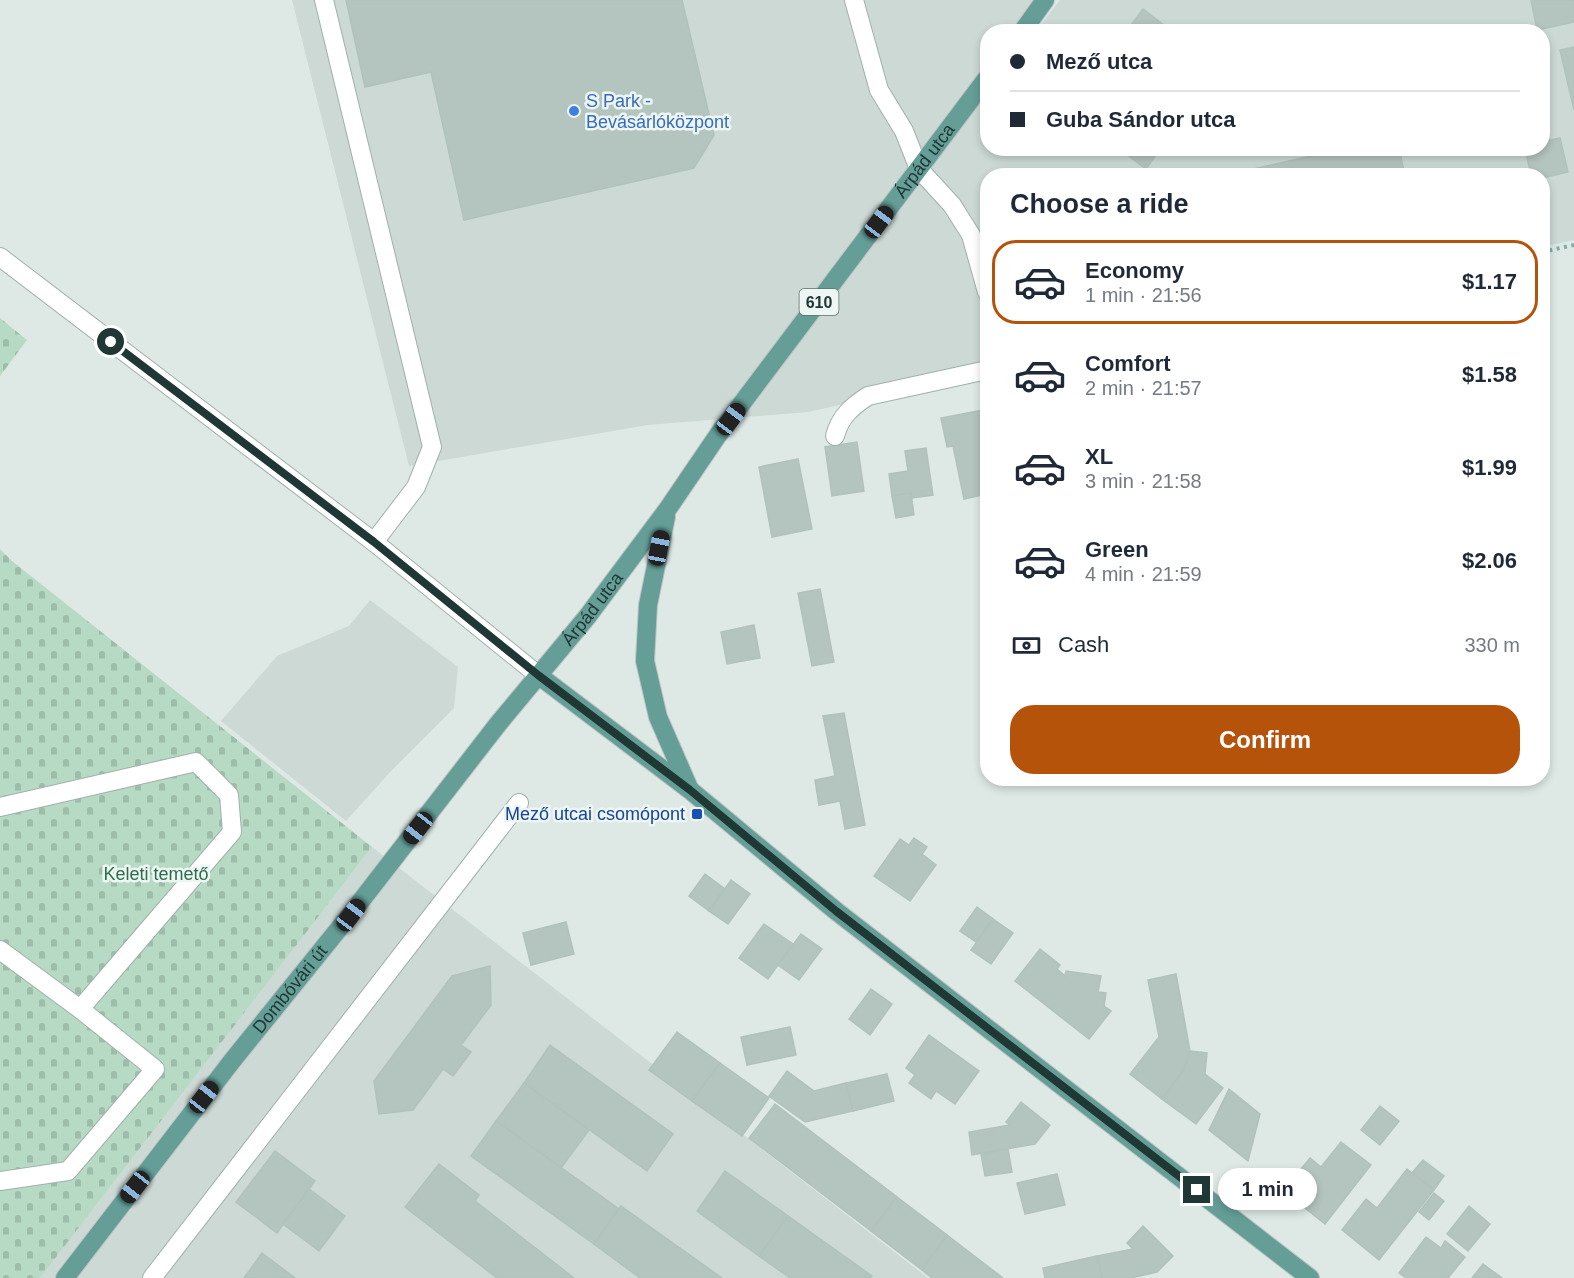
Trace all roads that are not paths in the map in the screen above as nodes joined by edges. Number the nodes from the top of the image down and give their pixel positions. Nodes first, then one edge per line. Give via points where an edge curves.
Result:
1 (324, 0) edge
2 (854, 0) edge
3 (1045, 0) edge
4 (1028, 24) edge
5 (980, 87) edge
6 (919, 169) junction
7 (0, 257) edge
8 (980, 267) edge
9 (980, 372) edge
10 (835, 436) dead end
11 (667, 510) junction
12 (374, 542) junction
13 (538, 675) junction
14 (690, 790) junction
15 (519, 803) dead end
16 (0, 807) edge
17 (0, 950) edge
18 (80, 1009) junction
19 (0, 1181) edge
20 (65, 1278) edge
21 (152, 1278) edge
22 (1310, 1278) edge

1 - 12 street via 432,447 416,487
2 - 6 street via 879,90 904,131
3 - 4 main road
5 - 6 main road, Árpád utca / 610
6 - 8 street via 952,205 971,235
6 - 11 main road, Árpád utca / 610 via 718,435
7 - 12 street
9 - 10 street via 868,396 851,407 839,422
11 - 13 main road, Árpád utca / 610
11 - 14 main road via 648,605 645,661 658,717
12 - 13 street
13 - 14 main road
13 - 20 main road, Dombóvári út / 610 via 232,1060
14 - 22 main road via 836,911
15 - 21 street
16 - 18 street via 196,762 229,795 232,832
17 - 18 street
18 - 19 street via 155,1069 68,1171

